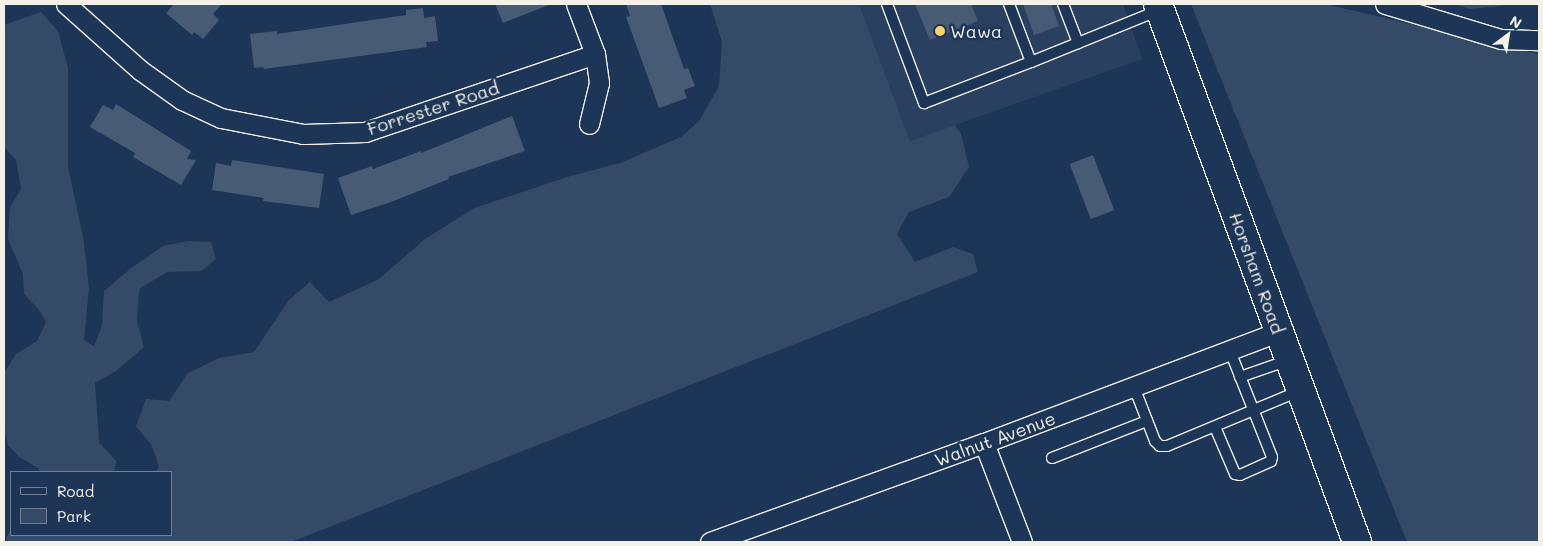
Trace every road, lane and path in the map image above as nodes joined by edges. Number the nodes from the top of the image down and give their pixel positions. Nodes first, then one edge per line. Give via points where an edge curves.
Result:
1 (66, 4) edge
2 (576, 4) edge
3 (887, 4) edge
4 (1009, 4) edge
5 (1063, 4) edge
6 (1385, 4) edge
7 (1159, 7) edge
8 (1539, 40) edge
9 (1078, 43) junction
10 (595, 54) junction
11 (1031, 62) junction
12 (589, 124) dead end
13 (1278, 332) junction
14 (1230, 351) junction
15 (1289, 360) junction
16 (1240, 378) junction
17 (1134, 387) junction
18 (1300, 390) junction
19 (1253, 411) junction
20 (1148, 422) junction
21 (1215, 426) junction
22 (984, 443) junction
23 (1052, 458) dead end
24 (710, 542) edge
25 (1022, 542) edge
26 (1357, 542) edge

1 - 10 street, Forrester Road via 140,70 182,100 221,118 303,134 365,132
2 - 10 street
3 - 11 lane via 924,103
4 - 11 lane
5 - 9 lane
6 - 8 street via 1502,39
7 - 9 lane
7 - 13 main road, Horsham Road
9 - 11 lane
10 - 12 street via 599,83
13 - 14 street, Walnut Avenue
13 - 15 main road, Horsham Road
14 - 16 lane
14 - 17 street, Walnut Avenue
15 - 16 lane
15 - 18 main road, Horsham Road
16 - 19 lane
17 - 20 lane
17 - 22 street, Walnut Avenue
18 - 19 lane
18 - 26 main road, Horsham Road
19 - 21 lane
19 - 21 lane via 1272,457 1268,464 1235,474
20 - 21 lane via 1160,446
20 - 23 lane
22 - 24 street, Walnut Avenue
22 - 25 street

